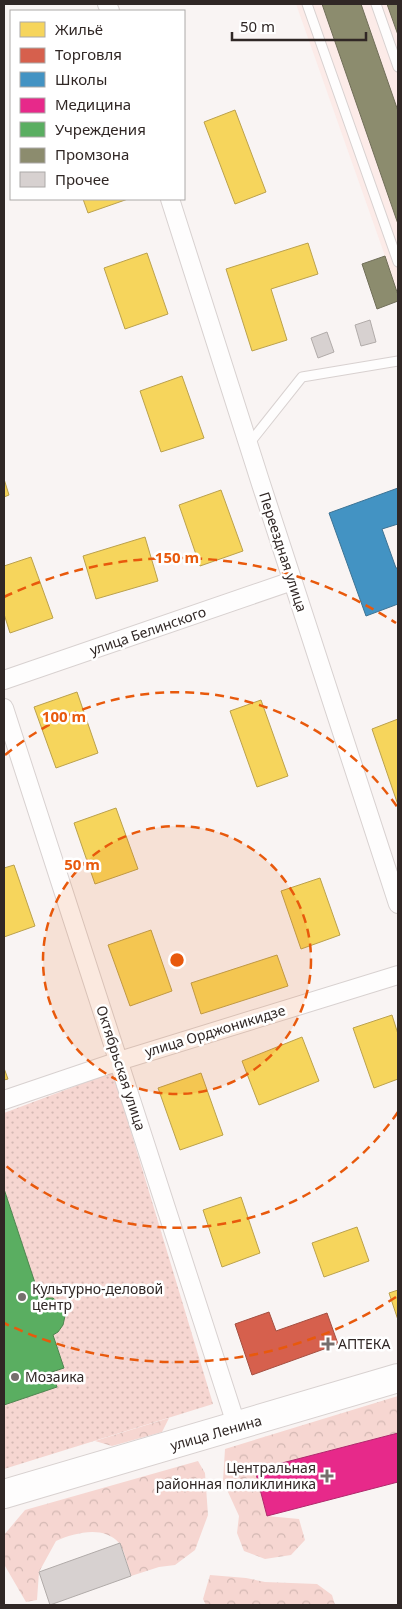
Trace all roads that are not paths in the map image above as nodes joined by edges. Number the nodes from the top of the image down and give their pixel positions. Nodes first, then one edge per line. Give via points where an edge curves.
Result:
1 (307, 4) edge
2 (376, 4) edge
3 (398, 67) edge
4 (170, 200) edge
5 (398, 262) edge
6 (398, 361) edge
7 (248, 445) junction
8 (292, 581) junction
9 (4, 680) edge
10 (4, 708) edge
11 (398, 904) edge
12 (398, 975) edge
13 (118, 1061) junction
14 (4, 1100) edge
15 (398, 1378) edge
16 (237, 1427) junction
17 (4, 1494) edge

1 - 5 lane
2 - 3 lane
4 - 7 street, Переездная улица
6 - 7 lane via 302,377
7 - 8 street, Переездная улица
8 - 9 street, улица Белинского
8 - 11 street, Переездная улица
10 - 13 street, Октябрьская улица
12 - 13 street, улица Орджоникидзе
13 - 14 street, улица Орджоникидзе
13 - 16 street, Октябрьская улица
15 - 16 main road, улица Ленина
16 - 17 main road, улица Ленина

